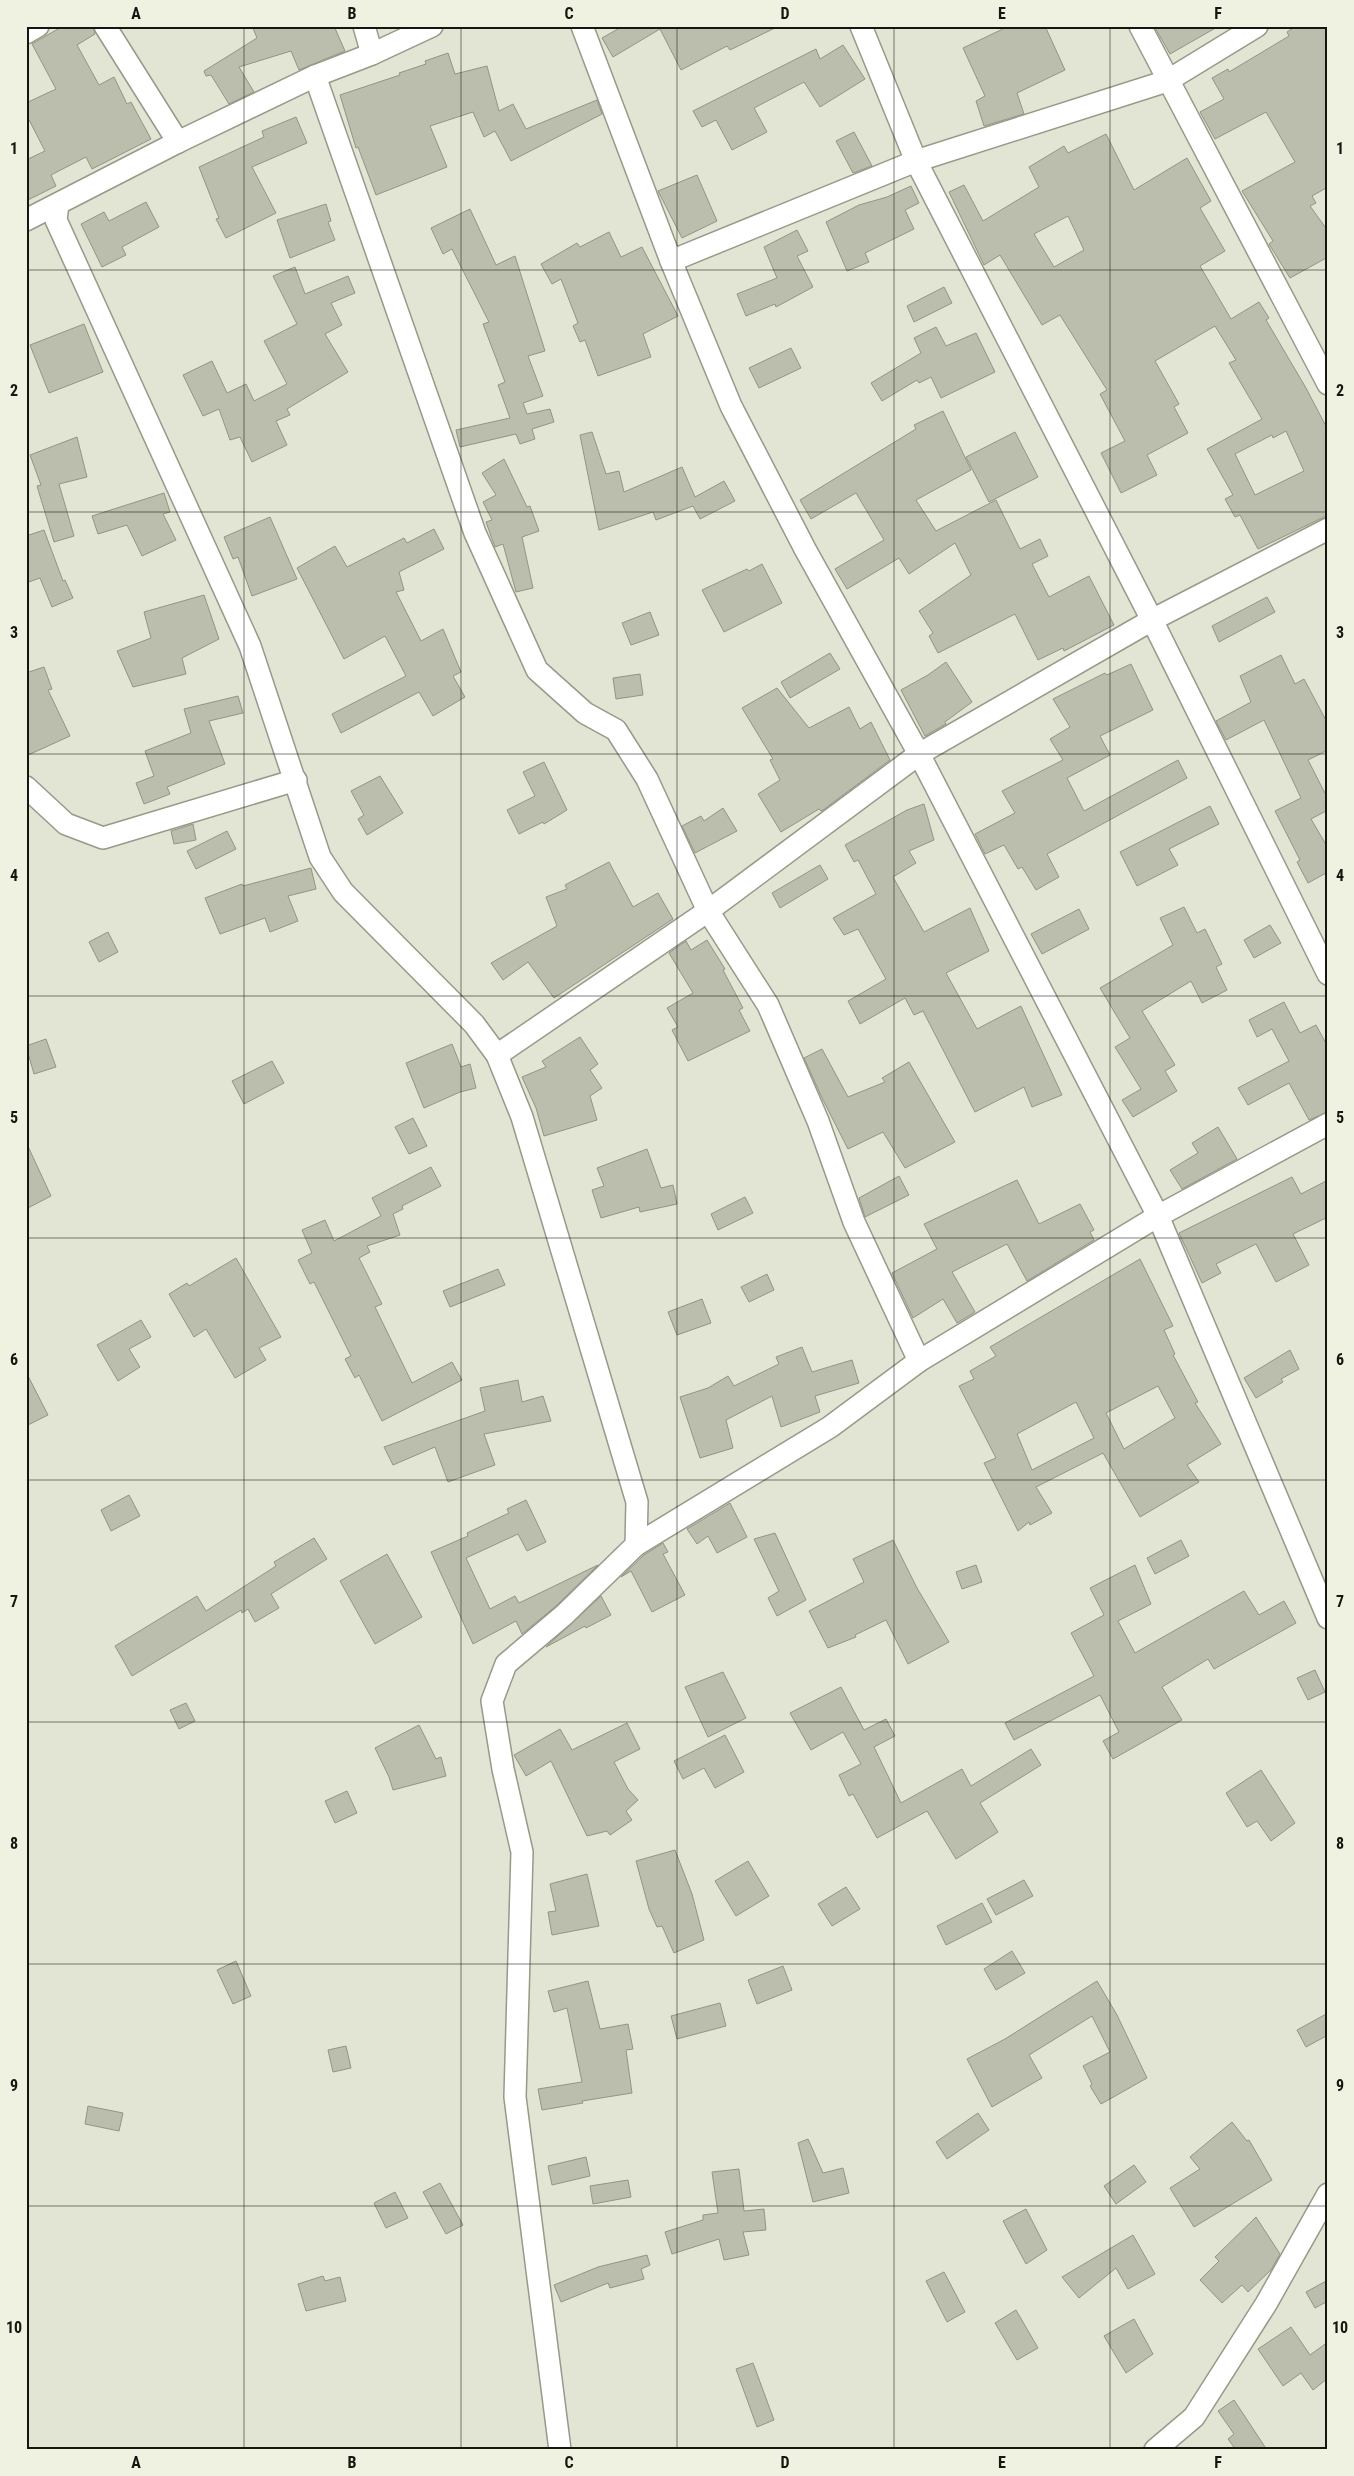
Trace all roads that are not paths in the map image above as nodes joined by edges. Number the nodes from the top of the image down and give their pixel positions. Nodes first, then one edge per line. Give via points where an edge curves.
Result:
1 (38, 26) edge
2 (105, 26) edge
3 (364, 26) edge
4 (432, 26) edge
5 (582, 26) edge
6 (861, 26) edge
7 (1140, 26) edge
8 (1257, 26) edge
9 (26, 33) edge
10 (372, 54) junction
11 (314, 76) junction
12 (1167, 81) junction
13 (178, 142) junction
14 (916, 161) junction
15 (58, 204) junction
16 (26, 220) edge
17 (671, 261) junction
18 (1328, 384) edge
19 (1328, 528) edge
20 (1152, 620) junction
21 (919, 754) junction
22 (296, 780) junction
23 (26, 787) edge
24 (708, 911) junction
25 (1328, 974) edge
26 (497, 1055) junction
27 (1328, 1124) edge
28 (1158, 1216) junction
29 (919, 1361) junction
30 (636, 1545) junction
31 (1328, 1618) edge
32 (1328, 2194) edge
33 (560, 2450) edge
34 (1155, 2450) edge

1 - 9 street
2 - 13 street
3 - 10 street
4 - 10 street
5 - 17 street
6 - 14 street
7 - 12 street
8 - 12 street
10 - 11 street
11 - 13 street
11 - 24 street via 475,533 537,670 585,713 616,730 647,779
12 - 14 street
12 - 18 street
13 - 15 street
14 - 17 street
14 - 20 street
15 - 16 street
15 - 22 street via 56,220 250,646
17 - 21 street via 731,406 805,550
19 - 20 street
20 - 21 street
20 - 25 street
21 - 24 street
21 - 28 street
22 - 23 street via 103,838 66,824
22 - 26 street via 320,857 343,892 474,1024
24 - 26 street
24 - 29 street via 768,1005 818,1121 854,1222
26 - 30 street via 522,1116 637,1502
27 - 28 street
28 - 29 street
28 - 31 street
29 - 30 street via 830,1427
30 - 33 street via 564,1615 506,1664 492,1701 522,1852 515,2097
32 - 34 street via 1266,2304 1194,2418

